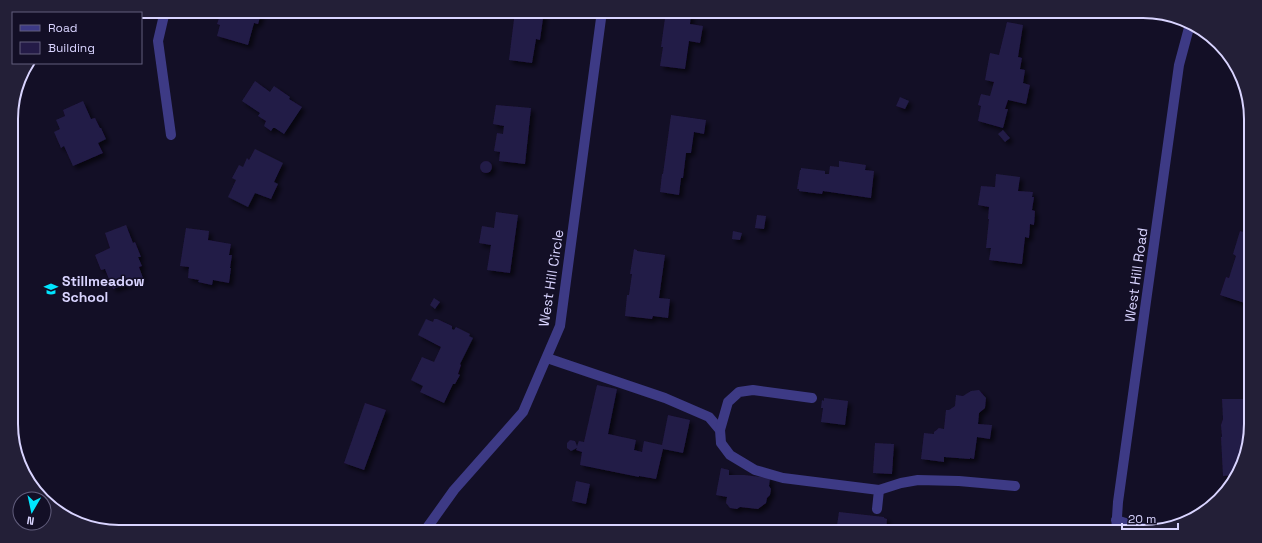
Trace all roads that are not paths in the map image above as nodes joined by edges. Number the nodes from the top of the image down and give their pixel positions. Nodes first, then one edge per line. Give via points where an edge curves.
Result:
1 (163, 18) edge
2 (601, 18) edge
3 (1188, 30) edge
4 (171, 135) dead end
5 (547, 358) junction
6 (812, 398) dead end
7 (720, 430) junction
8 (1015, 486) dead end
9 (879, 490) junction
10 (878, 509) dead end
11 (1116, 520) junction
12 (429, 525) edge
13 (1116, 525) edge
14 (1132, 525) edge

1 - 4 street via 158,41
2 - 5 street, West Hill Circle via 560,326
3 - 11 street, West Hill Road via 1179,65
5 - 7 street via 665,398 709,417
5 - 12 street, West Hill Circle via 523,412 454,490
6 - 7 street via 753,390 739,392 728,402
7 - 9 street via 721,443 730,455 755,470 783,478
8 - 9 street via 918,480
9 - 10 street
11 - 13 street, West Hill Road
11 - 14 street

